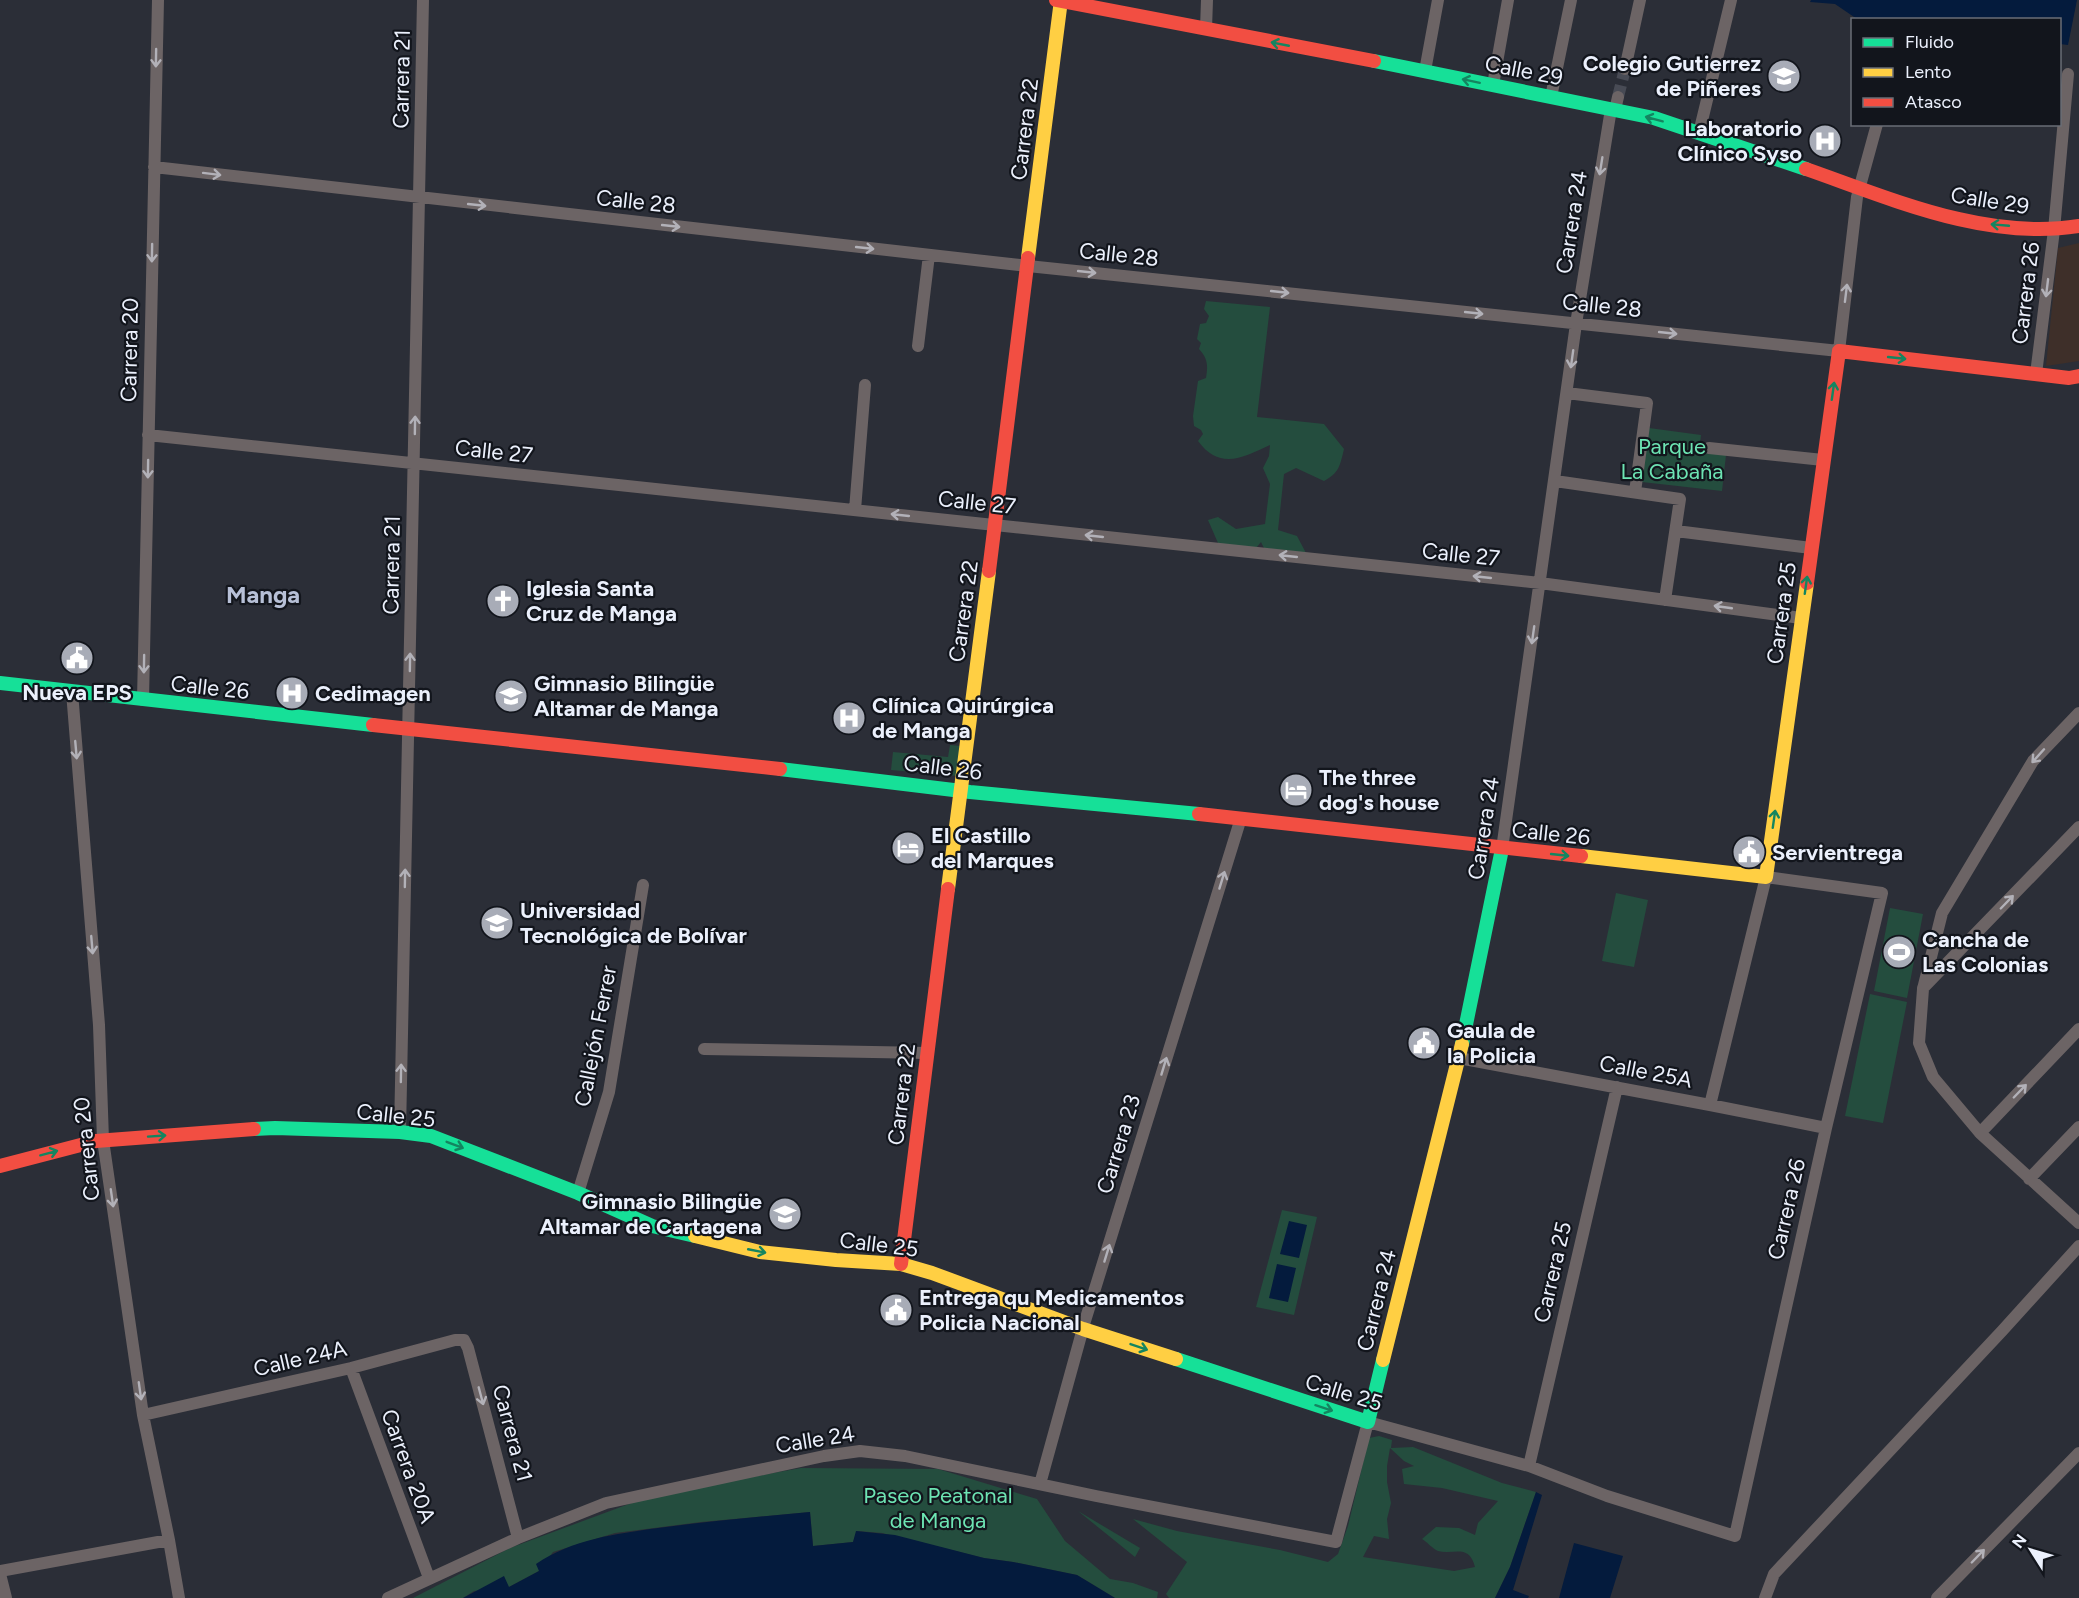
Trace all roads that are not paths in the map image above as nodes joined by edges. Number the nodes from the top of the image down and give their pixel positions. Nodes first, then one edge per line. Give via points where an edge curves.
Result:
1 (158, 0) edge
2 (423, 0) edge
3 (1059, 0) edge
4 (1206, 0) edge
5 (1438, 0) edge
6 (1508, 0) edge
7 (1571, 0) edge
8 (1640, 0) edge
9 (1731, 0) edge
10 (1206, 30) junction
11 (1625, 69) tunnel mouth
12 (1425, 71) junction
13 (2068, 74) dead end
14 (1493, 85) junction
15 (1551, 97) junction
16 (1615, 105) junction
17 (1876, 126) edge
18 (1699, 133) junction
19 (154, 167) junction
20 (1859, 188) junction
21 (419, 198) junction
22 (2079, 226) edge
23 (2054, 230) junction
24 (929, 255) junction
25 (1028, 266) junction
26 (1576, 324) junction
27 (918, 346) dead end
28 (1839, 351) junction
29 (2037, 374) junction
30 (2079, 376) edge
31 (865, 386) dead end
32 (1567, 393) junction
33 (148, 435) junction
34 (1709, 447) dead end
35 (1823, 460) junction
36 (414, 463) junction
37 (1555, 482) junction
38 (1635, 492) junction
39 (855, 510) junction
40 (996, 525) junction
41 (1676, 531) junction
42 (1811, 548) junction
43 (1540, 583) junction
44 (1665, 600) junction
45 (1801, 618) junction
46 (0, 683) edge
47 (72, 692) junction
48 (143, 700) junction
49 (2079, 713) edge
50 (408, 728) junction
51 (960, 791) junction
52 (1241, 818) junction
53 (2079, 827) edge
54 (1502, 849) junction
55 (1766, 877) junction
56 (643, 885) dead end
57 (1882, 893) joint
58 (1923, 989) junction
59 (2079, 1029) edge
60 (704, 1049) dead end
61 (928, 1053) junction
62 (1459, 1058) junction
63 (1617, 1087) junction
64 (1710, 1105) junction
65 (2079, 1127) edge
66 (1826, 1128) junction
67 (400, 1132) junction
68 (1980, 1133) junction
69 (103, 1140) junction
70 (0, 1166) edge
71 (2028, 1179) junction
72 (578, 1193) junction
73 (2079, 1224) edge
74 (2079, 1246) edge
75 (902, 1264) junction
76 (1083, 1329) junction
77 (464, 1340) joint
78 (351, 1368) junction
79 (143, 1415) junction
80 (1368, 1422) junction
81 (2079, 1453) edge
82 (1529, 1466) junction
83 (1040, 1484) junction
84 (1735, 1536) joint
85 (518, 1538) junction
86 (170, 1540) junction
87 (1336, 1542) joint
88 (0, 1573) edge
89 (429, 1578) junction
90 (6, 1598) edge
91 (179, 1598) edge
92 (388, 1598) edge
93 (1766, 1598) edge
94 (1937, 1598) edge

1 -> 19 street, Carrera 20
2 - 21 street, Carrera 21
3 - 10 main road, Calle 29
3 - 25 main road, Carrera 22
4 - 10 street
5 - 12 street
6 - 14 street
7 - 15 street
8 - 11 street
9 - 18 street
12 -> 10 main road, Calle 29
14 -> 12 main road, Calle 29
13 - 23 street, Carrera 26
14 - 15 main road, Calle 29
15 - 16 main road, Calle 29
18 -> 16 main road, Calle 29
16 -> 26 street, Carrera 24
17 - 20 street, Carrera 25
18 - 20 main road, Calle 29
19 -> 21 street, Calle 28
19 -> 33 street, Carrera 20
23 -> 20 main road, Calle 29 via 1979,224
28 -> 20 street, Carrera 25
21 -> 24 street, Calle 28
36 -> 21 street, Carrera 21
22 - 23 main road, Calle 29
23 -> 29 street, Carrera 26
24 - 25 street, Calle 28
24 - 27 street
25 -> 26 street, Calle 28
25 - 40 main road, Carrera 22
26 -> 28 street, Calle 28
26 -> 32 street, Carrera 24
28 -> 29 main road, Calle 28
35 -> 28 main road, Carrera 25
29 - 30 main road, Calle 28
31 - 39 street
32 - 37 street, Carrera 24
32 - 38 street via 1647,403
33 - 36 street, Calle 27
33 -> 48 street, Carrera 20
34 - 35 street
35 - 42 main road, Carrera 25
36 - 39 street, Calle 27
50 -> 36 street, Carrera 21
37 - 38 street
37 - 43 street, Carrera 24
38 - 41 street via 1680,499
40 -> 39 street, Calle 27
43 -> 40 street, Calle 27
40 - 51 main road, Carrera 22
41 - 42 street
41 - 44 street
45 -> 42 main road, Carrera 25
43 - 44 street, Calle 27
43 -> 54 street, Carrera 24
45 -> 44 street, Calle 27
55 -> 45 main road, Carrera 25
46 - 47 main road, Calle 26
47 - 48 main road, Calle 26
47 -> 69 street, Carrera 20 via 99,1025
48 - 50 main road, Calle 26
49 -> 58 street via 2033,761 1942,913
50 - 51 main road, Calle 26
67 -> 50 street, Carrera 21
51 - 52 main road, Calle 26
51 - 61 main road, Carrera 22
52 - 54 main road, Calle 26
76 -> 52 street, Carrera 23
58 -> 53 street
54 -> 55 main road, Calle 26
54 - 62 main road, Carrera 24
55 - 57 street, Calle 26
55 - 64 street, Carrera 25
56 - 72 street, Callejón Ferrer via 609,1092
57 - 66 street, Carrera 26
58 - 68 street via 1919,1042 1933,1077
68 -> 59 street
60 - 61 street
61 - 75 main road, Carrera 22
62 - 63 street, Calle 25A
62 - 80 main road, Carrera 24
63 - 64 street, Calle 25A
63 - 82 street, Carrera 25
64 - 66 street, Calle 25A
65 - 71 street
66 - 84 street, Carrera 26
69 -> 67 main road, Calle 25 via 275,1128
67 -> 72 main road, Calle 25 via 431,1136
68 - 71 street
70 -> 69 main road, Calle 25
69 -> 79 street, Carrera 20
71 - 73 street
72 -> 75 main road, Calle 25 via 652,1226 760,1252
74 - 93 street via 1774,1574
75 - 76 main road, Calle 25
76 -> 80 main road, Calle 25
76 - 83 street, Carrera 23
77 - 78 street, Calle 24A
77 -> 85 street, Carrera 21
78 - 79 street, Calle 24A
78 - 89 street, Carrera 20A
79 - 86 street, Carrera 20
80 - 82 street, Calle 25
80 - 87 street, Carrera 24
94 -> 81 street
82 - 84 street, Calle 25 via 1607,1496
83 - 85 street, Calle 24 via 905,1456 860,1451 606,1503
83 - 87 street, Calle 24
85 - 89 street, Calle 24
86 - 88 street
86 - 91 street, Carrera 20
88 - 90 street
89 - 92 street, Calle 24

